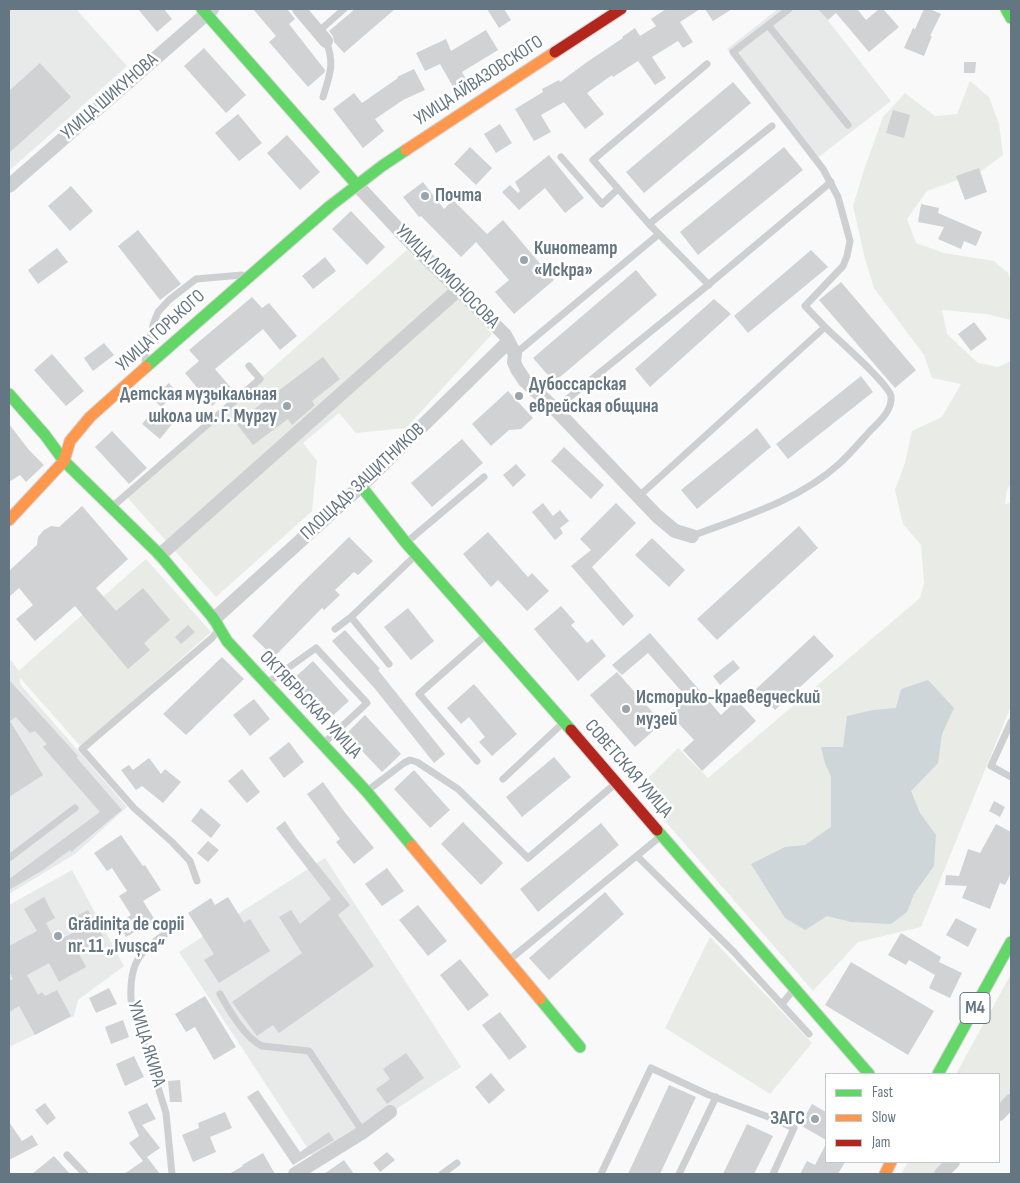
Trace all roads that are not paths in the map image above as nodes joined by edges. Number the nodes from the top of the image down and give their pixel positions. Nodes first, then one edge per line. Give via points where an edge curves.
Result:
1 (299, 9) edge
2 (344, 9) edge
3 (621, 9) edge
4 (789, 9) edge
5 (1006, 9) edge
6 (207, 10) edge
7 (1011, 18) edge
8 (768, 25) junction
9 (322, 36) junction
10 (707, 64) dead end
11 (323, 97) dead end
12 (848, 125) dead end
13 (772, 126) dead end
14 (561, 157) dead end
15 (832, 182) junction
16 (357, 185) junction
17 (9, 186) edge
18 (618, 189) junction
19 (649, 224) junction
20 (659, 234) junction
21 (250, 275) junction
22 (709, 285) junction
23 (459, 289) junction
24 (825, 327) junction
25 (512, 348) junction
26 (249, 366) dead end
27 (143, 371) junction
28 (9, 394) edge
29 (555, 409) junction
30 (64, 461) junction
31 (484, 477) dead end
32 (361, 486) junction
33 (638, 497) junction
34 (111, 508) junction
35 (9, 520) edge
36 (692, 536) joint
37 (406, 543) junction
38 (160, 555) junction
39 (416, 555) junction
40 (352, 617) junction
41 (217, 624) junction
42 (335, 629) dead end
43 (486, 635) junction
44 (389, 664) dead end
45 (267, 684) junction
46 (564, 722) junction
47 (1011, 722) edge
48 (324, 744) junction
49 (477, 761) dead end
50 (1011, 777) edge
51 (503, 779) dead end
52 (617, 783) junction
53 (367, 792) junction
54 (75, 808) dead end
55 (662, 835) junction
56 (637, 856) junction
57 (9, 858) edge
58 (197, 881) dead end
59 (171, 930) dead end
60 (1011, 942) edge
61 (508, 960) junction
62 (795, 988) junction
63 (220, 994) dead end
64 (782, 1004) junction
65 (809, 1034) dead end
66 (580, 1046) dead end
67 (868, 1073) edge
68 (939, 1073) edge
69 (716, 1097) junction
70 (1011, 1101) edge
71 (390, 1112) dead end
72 (1000, 1113) edge
73 (363, 1132) junction
74 (67, 1155) dead end
75 (457, 1163) dead end
76 (890, 1163) edge
77 (952, 1163) edge
78 (85, 1174) edge
79 (172, 1174) edge
80 (295, 1174) edge
81 (442, 1174) edge
82 (601, 1174) edge
83 (679, 1174) edge
84 (773, 1174) edge
85 (884, 1174) edge
86 (941, 1174) edge

1 - 9 street
2 - 9 lane
3 - 16 main road, УЛИЦА АЙВАЗОВСКОГО
4 - 8 lane
5 - 7 main road
6 - 16 main road, УЛИЦА ЛОМОНОСОВА
6 - 17 street, УЛИЦА ШИКУНОВА
8 - 12 lane
8 - 15 lane via 733,52
9 - 11 lane via 331,55
10 - 18 lane via 593,160
13 - 19 lane
14 - 18 lane via 602,204
15 - 22 lane
15 - 24 lane via 850,241 848,256 843,266 804,306
16 - 21 main road, УЛИЦА ГОРЬКОГО
16 - 23 street, УЛИЦА ЛОМОНОСОВА
18 - 19 lane
19 - 20 lane
20 - 22 lane
20 - 25 lane
21 - 27 main road, УЛИЦА ГОРЬКОГО
21 - 27 lane via 196,279 169,300 158,312 153,325
22 - 29 lane
23 - 25 street, УЛИЦА ЛОМОНОСОВА via 498,328
23 - 38 street
24 - 33 lane
24 - 36 lane via 890,394 891,403 885,415 839,464 812,484 780,501
25 - 29 street, УЛИЦА ЛОМОНОСОВА via 514,362 525,381
25 - 32 street, ПЛОЩАДЬ ЗАЩИТНИКОВ
26 - 34 lane via 260,379
27 - 30 main road, УЛИЦА ГОРЬКОГО via 90,417 70,441
28 - 30 main road, ОКТЯБРЬСКАЯ УЛИЦА
29 - 33 street, УЛИЦА ЛОМОНОСОВА
30 - 34 main road, ОКТЯБРЬСКАЯ УЛИЦА
30 - 35 main road, УЛИЦА ГОРЬКОГО
31 - 37 lane
32 - 37 main road, СОВЕТСКАЯ УЛИЦА
32 - 41 street, ПЛОЩАДЬ ЗАЩИТНИКОВ
33 - 36 street, УЛИЦА ЛОМОНОСОВА via 675,531
34 - 38 main road, ОКТЯБРЬСКАЯ УЛИЦА
37 - 39 main road, СОВЕТСКАЯ УЛИЦА
38 - 41 main road, ОКТЯБРЬСКАЯ УЛИЦА
39 - 40 lane
39 - 43 main road, СОВЕТСКАЯ УЛИЦА
40 - 42 lane
40 - 44 lane
41 - 45 main road, ОКТЯБРЬСКАЯ УЛИЦА via 227,641
41 - 58 lane via 212,638 82,749 134,808 190,861
43 - 46 main road, СОВЕТСКАЯ УЛИЦА
43 - 49 lane via 419,694
45 - 48 main road, ОКТЯБРЬСКАЯ УЛИЦА
45 - 48 lane via 316,648 367,703
46 - 51 lane
46 - 52 main road, СОВЕТСКАЯ УЛИЦА
47 - 50 lane via 991,766
48 - 53 main road, ОКТЯБРЬСКАЯ УЛИЦА
52 - 53 lane via 528,858 458,789 417,762 410,760 404,763
52 - 55 main road, СОВЕТСКАЯ УЛИЦА
53 - 61 main road, ОКТЯБРЬСКАЯ УЛИЦА
54 - 57 lane
55 - 56 lane
55 - 62 main road, СОВЕТСКАЯ УЛИЦА
56 - 61 lane
56 - 64 lane
59 - 79 lane, УЛИЦА ЯКИРА via 141,955 132,971 130,1000 166,1113
60 - 68 main road, M4
61 - 66 main road, ОКТЯБРЬСКАЯ УЛИЦА
62 - 64 lane
62 - 67 main road, СОВЕТСКАЯ УЛИЦА
63 - 73 lane via 255,1043 309,1050
64 - 65 lane
69 - 82 lane via 650,1068
69 - 83 lane
69 - 84 lane via 794,1128
70 - 72 street
71 - 73 street
73 - 80 street
74 - 78 lane
75 - 81 lane
76 - 85 main road
77 - 86 street

